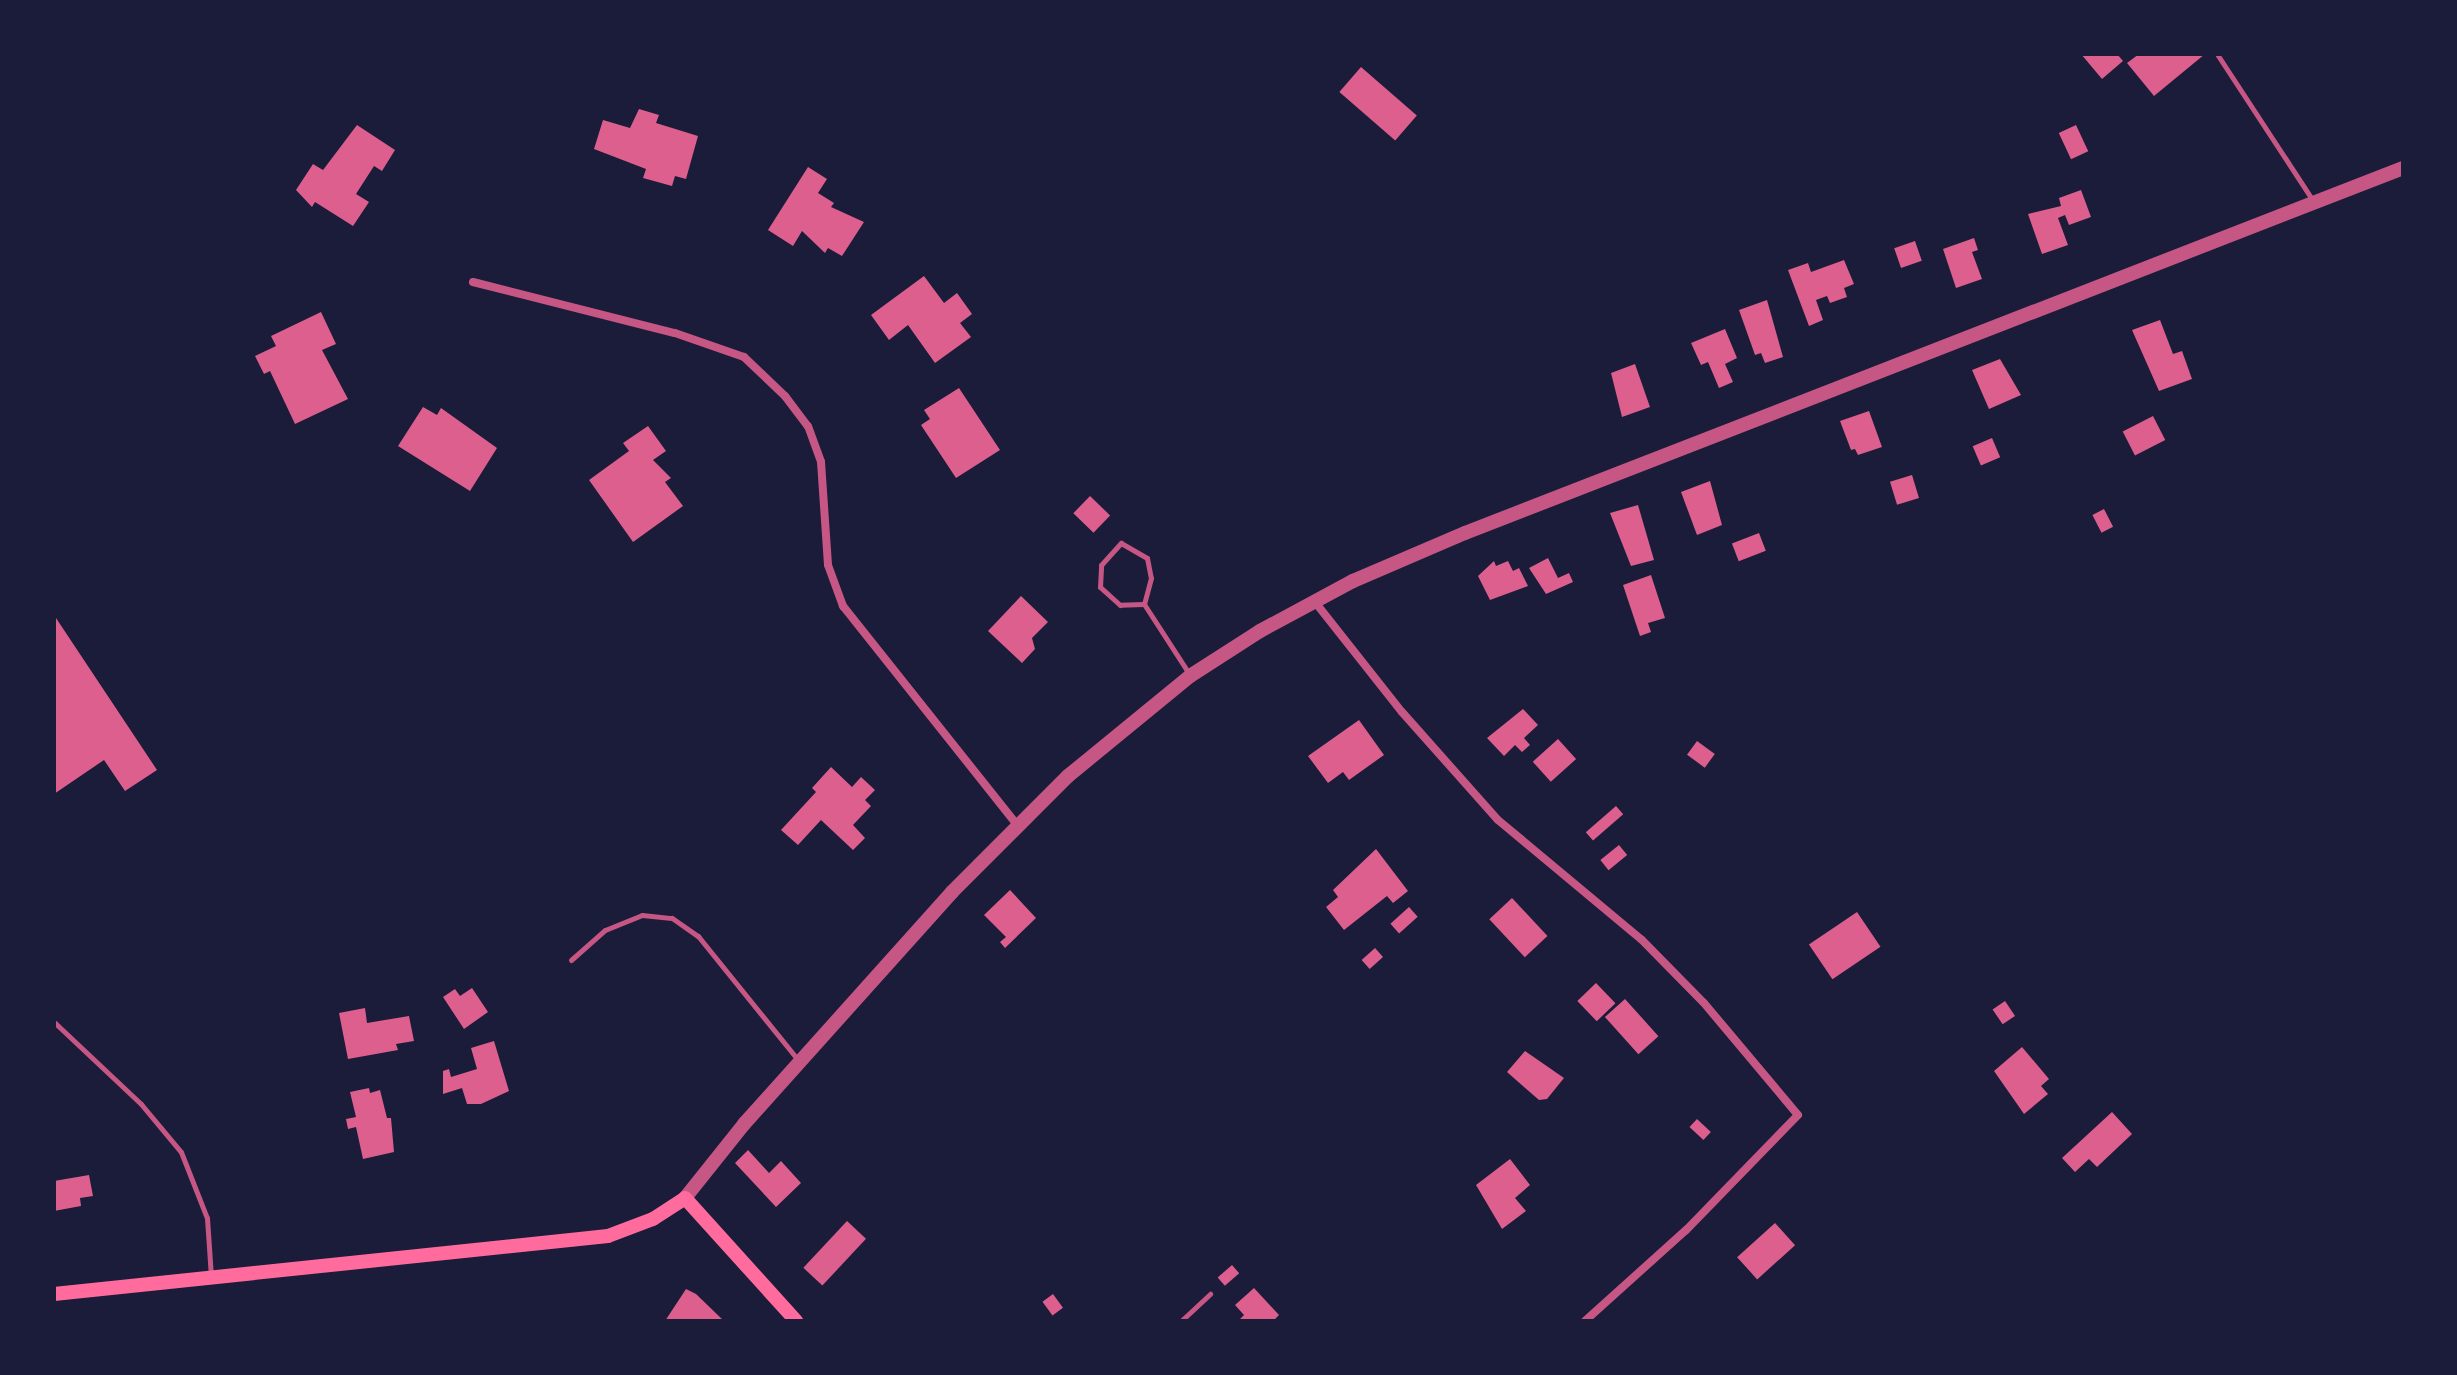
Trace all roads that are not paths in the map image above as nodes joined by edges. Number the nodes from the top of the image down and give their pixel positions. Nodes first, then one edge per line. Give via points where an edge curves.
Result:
1 (2217, 54) edge
2 (2403, 168) edge
3 (2315, 203) junction
4 (473, 282) dead end
5 (1315, 602) junction
6 (1144, 604) junction
7 (1190, 676) junction
8 (1018, 826) junction
9 (571, 960) dead end
10 (54, 1022) edge
11 (800, 1062) junction
12 (685, 1198) junction
13 (211, 1278) junction
14 (54, 1294) edge
15 (1210, 1294) dead end
16 (796, 1321) edge
17 (1181, 1321) edge
18 (1585, 1321) edge

1 - 3 lane
2 - 3 street
3 - 5 street via 1465,533
4 - 8 street via 675,333 744,357 785,396 808,426 821,462 828,565 843,606
5 - 7 street
5 - 18 street via 1402,712 1498,820 1642,940 1704,1003 1798,1115 1686,1230
6 - 6 lane via 1151,583 1149,562 1142,552 1121,543 1101,565 1100,587 1120,605
6 - 7 lane
7 - 8 street via 1068,776
8 - 11 street
9 - 11 lane via 605,930 642,915 672,918 698,936
10 - 13 lane via 141,1104 181,1152 207,1218
11 - 12 street
12 - 13 main road via 653,1219 608,1236
12 - 16 main road
13 - 14 main road
15 - 17 lane

